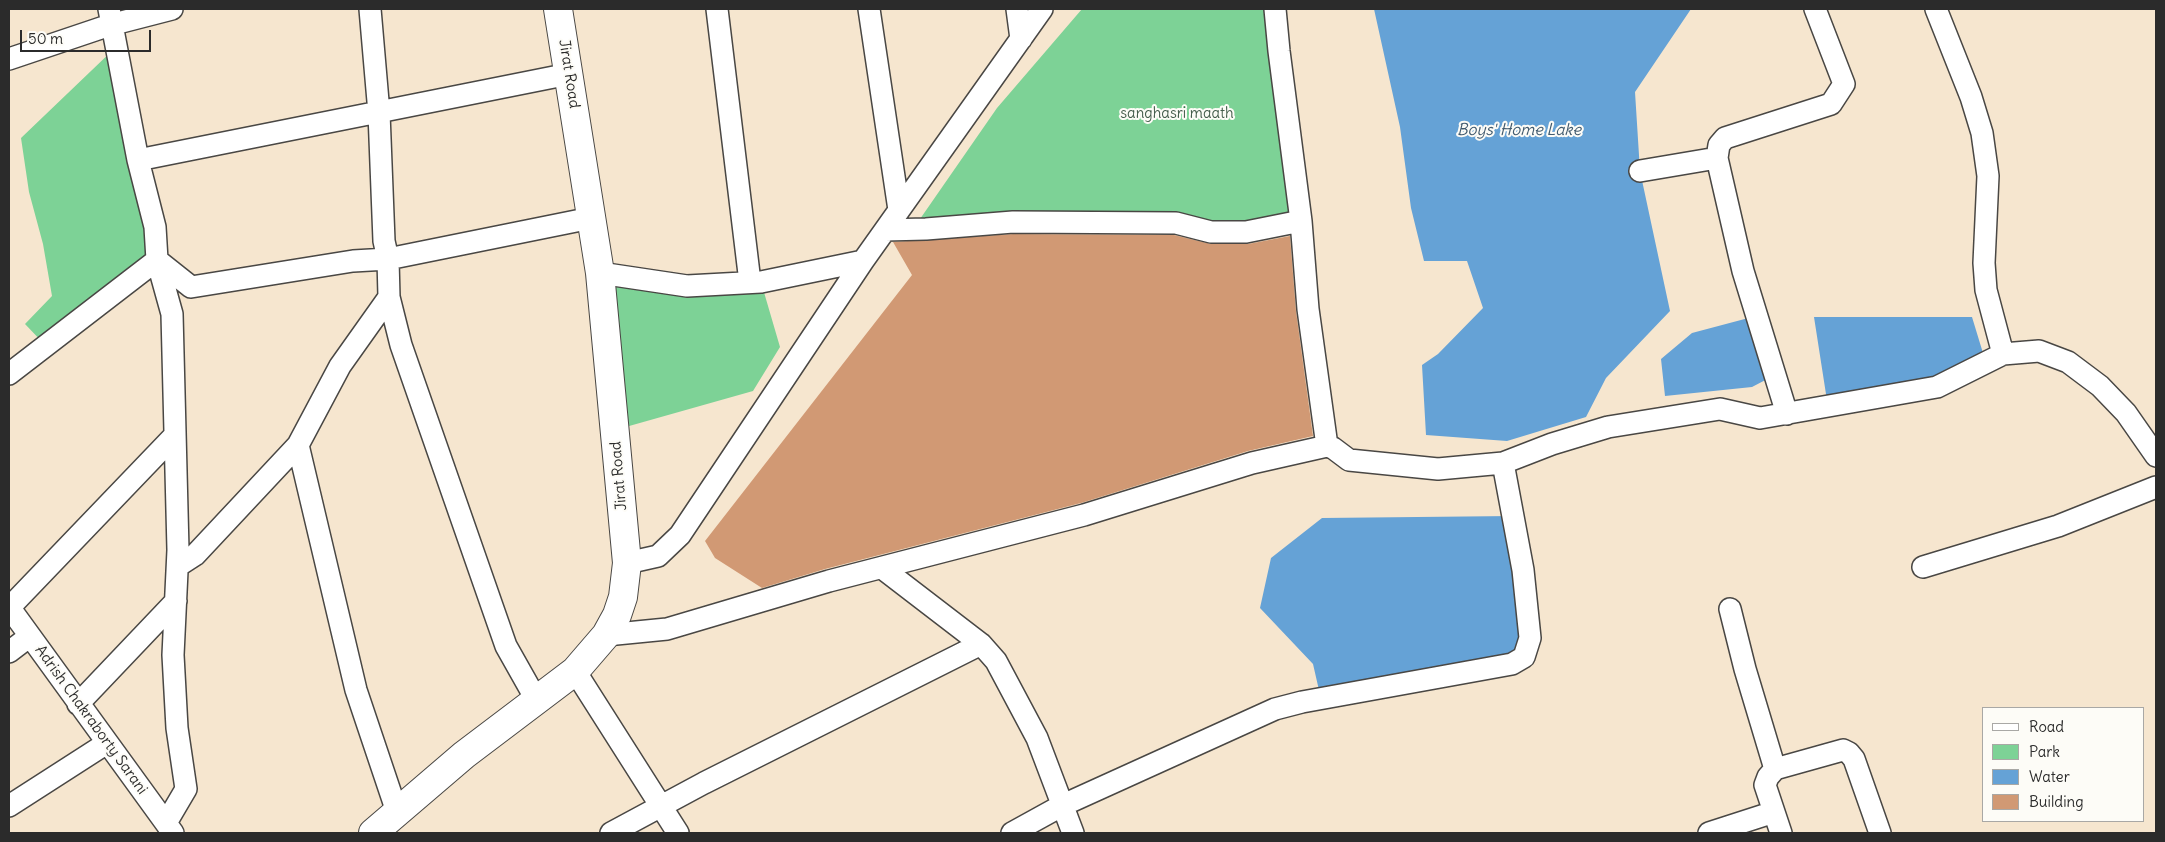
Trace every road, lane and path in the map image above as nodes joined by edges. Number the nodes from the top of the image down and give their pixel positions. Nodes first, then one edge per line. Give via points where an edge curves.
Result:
1 (172, 9) edge
2 (370, 9) edge
3 (558, 9) edge
4 (717, 9) edge
5 (869, 9) edge
6 (1017, 9) edge
7 (1042, 9) edge
8 (1275, 9) edge
9 (1815, 9) edge
10 (1936, 9) edge
11 (109, 17) edge
12 (1021, 39) junction
13 (9, 59) edge
14 (569, 74) junction
15 (379, 113) junction
16 (1718, 158) junction
17 (138, 160) junction
18 (1640, 171) dead end
19 (899, 210) junction
20 (591, 218) junction
21 (1301, 222) junction
22 (885, 230) junction
23 (388, 259) junction
24 (157, 260) junction
25 (863, 261) junction
26 (600, 273) junction
27 (750, 282) junction
28 (389, 297) junction
29 (2004, 354) junction
30 (9, 374) edge
31 (1787, 414) junction
32 (175, 435) junction
33 (298, 446) junction
34 (1328, 446) junction
35 (2156, 456) edge
36 (1503, 463) junction
37 (2156, 487) edge
38 (627, 563) junction
39 (178, 566) junction
40 (1923, 567) dead end
41 (882, 568) junction
42 (176, 601) junction
43 (9, 608) edge
44 (1730, 609) dead end
45 (606, 635) junction
46 (30, 636) junction
47 (981, 644) junction
48 (9, 652) edge
49 (575, 671) junction
50 (537, 701) junction
51 (78, 704) junction
52 (107, 743) junction
53 (1775, 769) junction
54 (9, 806) edge
55 (662, 806) junction
56 (1061, 806) junction
57 (397, 812) junction
58 (1774, 812) junction
59 (169, 828) edge
60 (372, 833) edge
61 (611, 833) edge
62 (678, 833) edge
63 (1012, 833) edge
64 (1073, 833) edge
65 (1709, 833) edge
66 (1781, 833) edge
67 (1880, 833) edge

1 - 11 street
2 - 15 street
3 - 14 main road, Jirat Road
4 - 27 street
5 - 19 street
6 - 12 street
7 - 12 street
8 - 21 street
9 - 16 street via 1844,84 1831,104 1725,138 1719,145
10 - 29 street via 1982,133 1988,176 1986,290
11 - 13 street
11 - 17 street
12 - 19 street
14 - 15 street
14 - 20 main road, Jirat Road
15 - 17 street
15 - 23 street via 384,241
16 - 18 street
16 - 31 street via 1743,271
17 - 24 street via 155,227
19 - 22 street
20 - 23 street
20 - 26 main road, Jirat Road
21 - 22 street via 1246,232 1211,232 1176,223 1013,222
21 - 34 street via 1308,309
22 - 25 street
23 - 24 street via 353,261 191,287
23 - 28 street
24 - 30 street
24 - 32 street via 172,314
25 - 27 street
25 - 38 street via 680,535 658,556
26 - 27 street via 687,286
26 - 38 main road, Jirat Road
28 - 33 street via 340,366
28 - 50 street via 404,354 506,646
29 - 31 street via 1937,387
29 - 35 street via 2039,351 2068,362 2100,386 2126,413
31 - 36 street via 1760,418 1720,409 1608,427
32 - 39 street
32 - 43 street
33 - 39 street via 195,555
33 - 57 street via 356,690
34 - 36 street via 1349,460 1438,469
34 - 41 street via 1252,463 1084,514
36 - 56 street via 1523,570 1530,638 1524,657 1512,664 1275,709
37 - 40 street via 2058,526
38 - 45 main road, Jirat Road via 623,597
39 - 42 street
41 - 45 street via 668,629
41 - 47 street
42 - 51 street
42 - 59 street via 173,655 186,789
43 - 46 street, Adrish Chakraborty Sarani
44 - 53 street
45 - 49 main road, Jirat Road
46 - 48 street
46 - 51 street, Adrish Chakraborty Sarani
47 - 55 street
47 - 56 street via 996,661 1037,738
49 - 50 main road, Jirat Road
49 - 55 street
50 - 57 main road, Jirat Road via 464,755
51 - 52 street, Adrish Chakraborty Sarani
52 - 54 street
52 - 59 street, Adrish Chakraborty Sarani
53 - 58 street via 1766,785
53 - 67 street via 1843,750 1849,753
55 - 61 street
55 - 62 street
56 - 63 street
56 - 64 street
57 - 60 main road, Jirat Road
58 - 65 street
58 - 66 street

